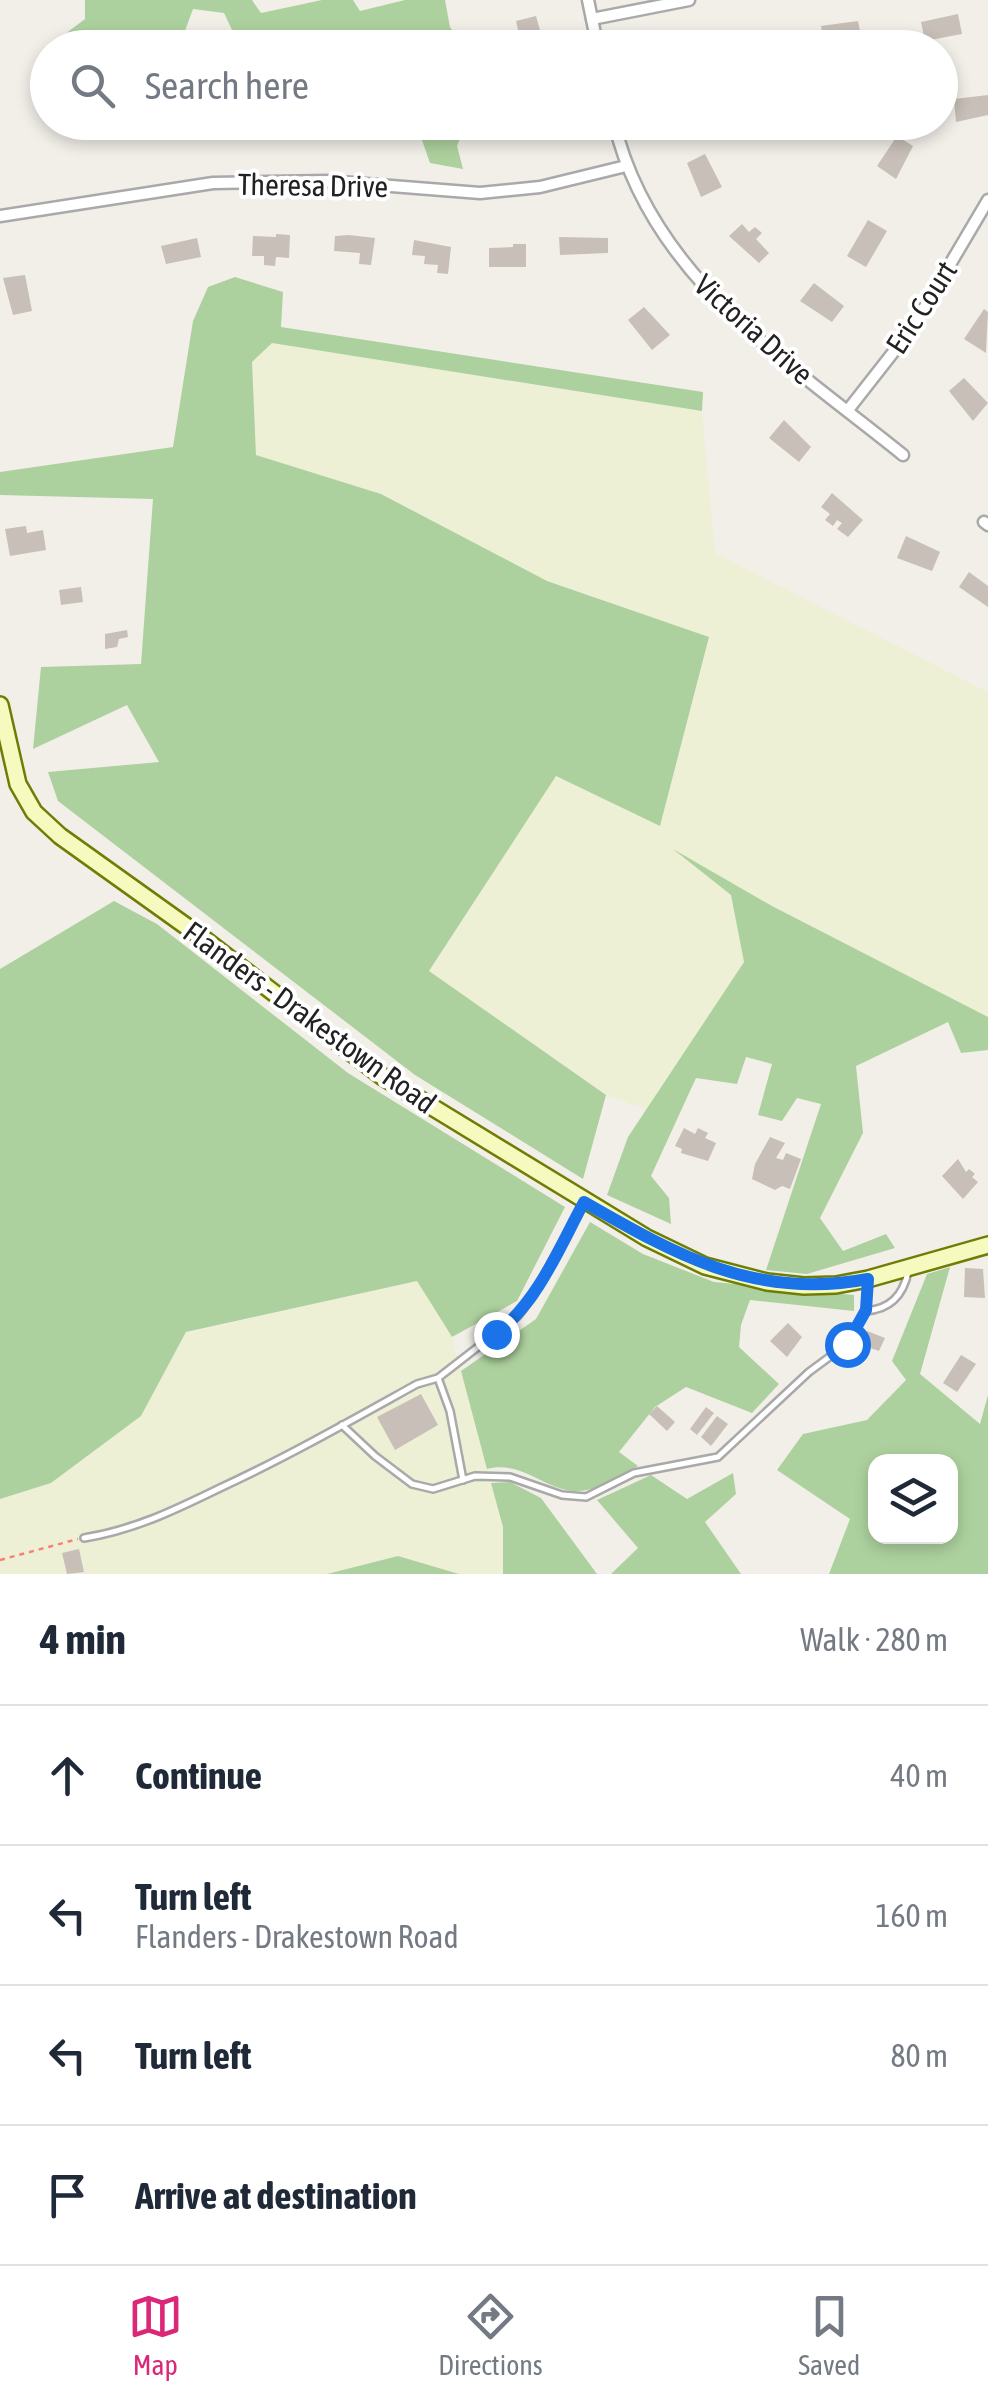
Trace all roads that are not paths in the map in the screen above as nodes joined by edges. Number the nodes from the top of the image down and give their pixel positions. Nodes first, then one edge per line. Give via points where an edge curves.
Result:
1 (588, 0) edge
2 (689, 0) edge
3 (592, 19) junction
4 (594, 30) edge
5 (619, 140) edge
6 (626, 166) junction
7 (988, 200) edge
8 (0, 216) edge
9 (848, 410) junction
10 (903, 455) dead end
11 (0, 705) edge
12 (584, 1202) junction
13 (988, 1245) edge
14 (908, 1269) junction
15 (868, 1279) junction
16 (866, 1310) junction
17 (438, 1378) junction
18 (342, 1425) junction
19 (463, 1480) junction
20 (84, 1538) road end

1 - 3 street
2 - 3 street
3 - 4 street
5 - 6 street, Victoria Drive
6 - 8 street, Theresa Drive via 540,188 480,193 328,181 213,183
6 - 9 street, Victoria Drive via 656,226 692,276
7 - 9 street, Eric Court via 913,327
9 - 10 street, Victoria Drive
11 - 12 street, Flanders - Drakestown Road via 18,784 47,825 384,1077
12 - 15 street, Flanders - Drakestown Road via 678,1254 726,1272 804,1286
12 - 17 lane via 526,1306
13 - 14 street, Flanders - Drakestown Road
14 - 15 street, Flanders - Drakestown Road
14 - 16 lane via 892,1303
15 - 16 lane
16 - 19 lane via 847,1344 718,1457 634,1473 586,1497 510,1476
17 - 18 lane
17 - 19 lane
18 - 19 lane via 412,1484 434,1490
18 - 20 lane via 153,1520

